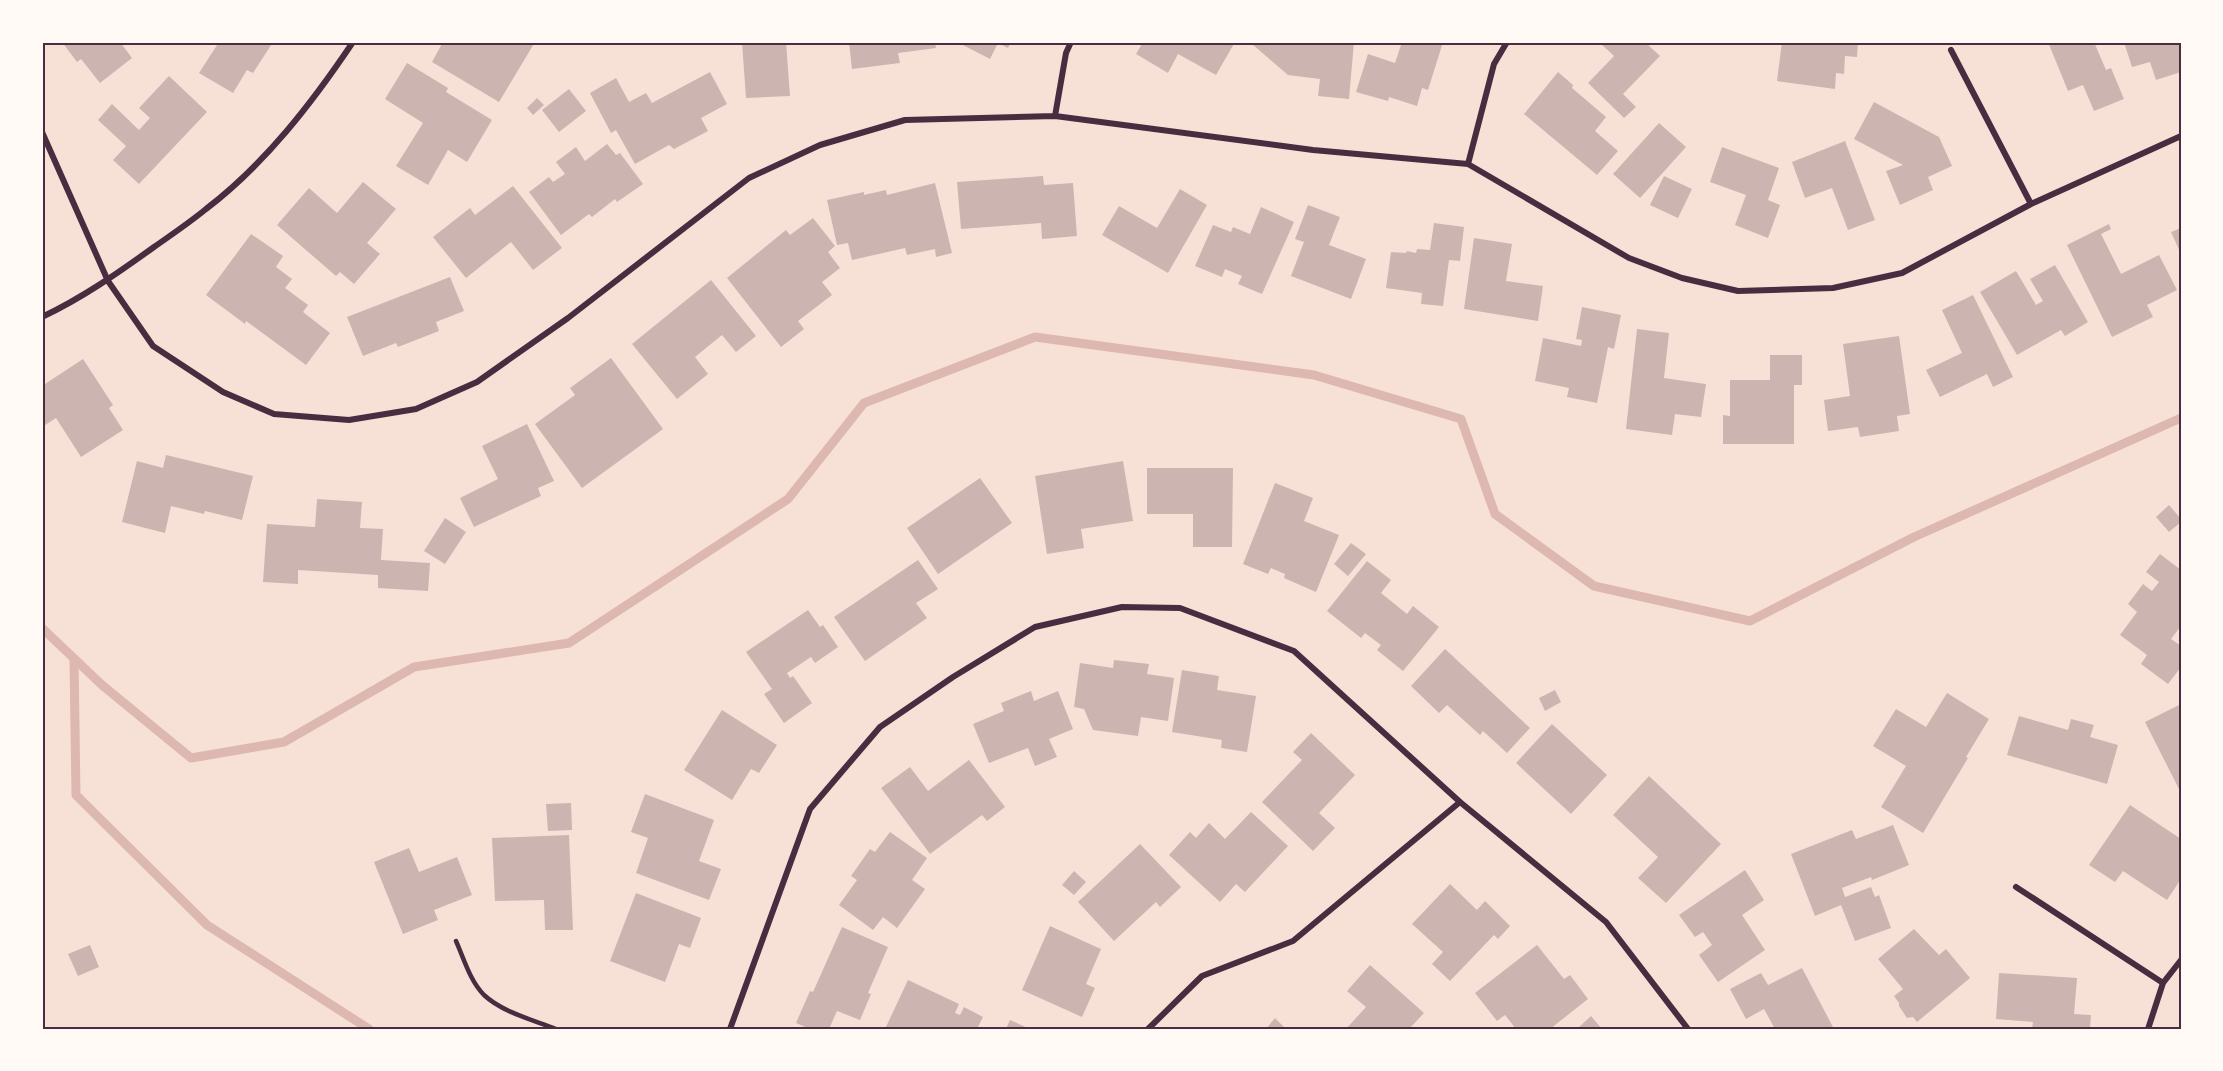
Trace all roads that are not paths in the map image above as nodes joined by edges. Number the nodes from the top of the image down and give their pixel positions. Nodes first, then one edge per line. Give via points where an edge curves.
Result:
1 (353, 42) edge
2 (1071, 42) edge
3 (1507, 42) edge
4 (1951, 50) dead end
5 (1055, 116) junction
6 (42, 132) edge
7 (2181, 136) edge
8 (1468, 164) junction
9 (2031, 204) junction
10 (108, 281) junction
11 (42, 317) edge
12 (1460, 802) junction
13 (2016, 887) dead end
14 (456, 941) dead end
15 (2181, 960) edge
16 (2163, 983) junction
17 (555, 1029) edge
18 (730, 1029) edge
19 (1148, 1029) edge
20 (1688, 1029) edge
21 (2148, 1029) edge

1 - 10 street via 309,104 258,162 207,208
2 - 5 street
3 - 8 street via 1494,64
4 - 9 street
5 - 8 street via 1313,150
5 - 10 street via 905,120 820,145 749,178 568,318 477,382 416,409 349,420 274,414 223,392 153,346
6 - 10 street
7 - 9 street
8 - 9 street via 1629,258 1682,278 1738,291 1833,288 1902,273
10 - 11 street
12 - 18 street via 1294,651 1180,608 1122,607 1035,627 952,677 880,728 810,809
12 - 19 street via 1293,941 1202,976
12 - 20 street via 1606,922
13 - 16 street
14 - 17 lane via 484,995
15 - 16 street
16 - 21 street

